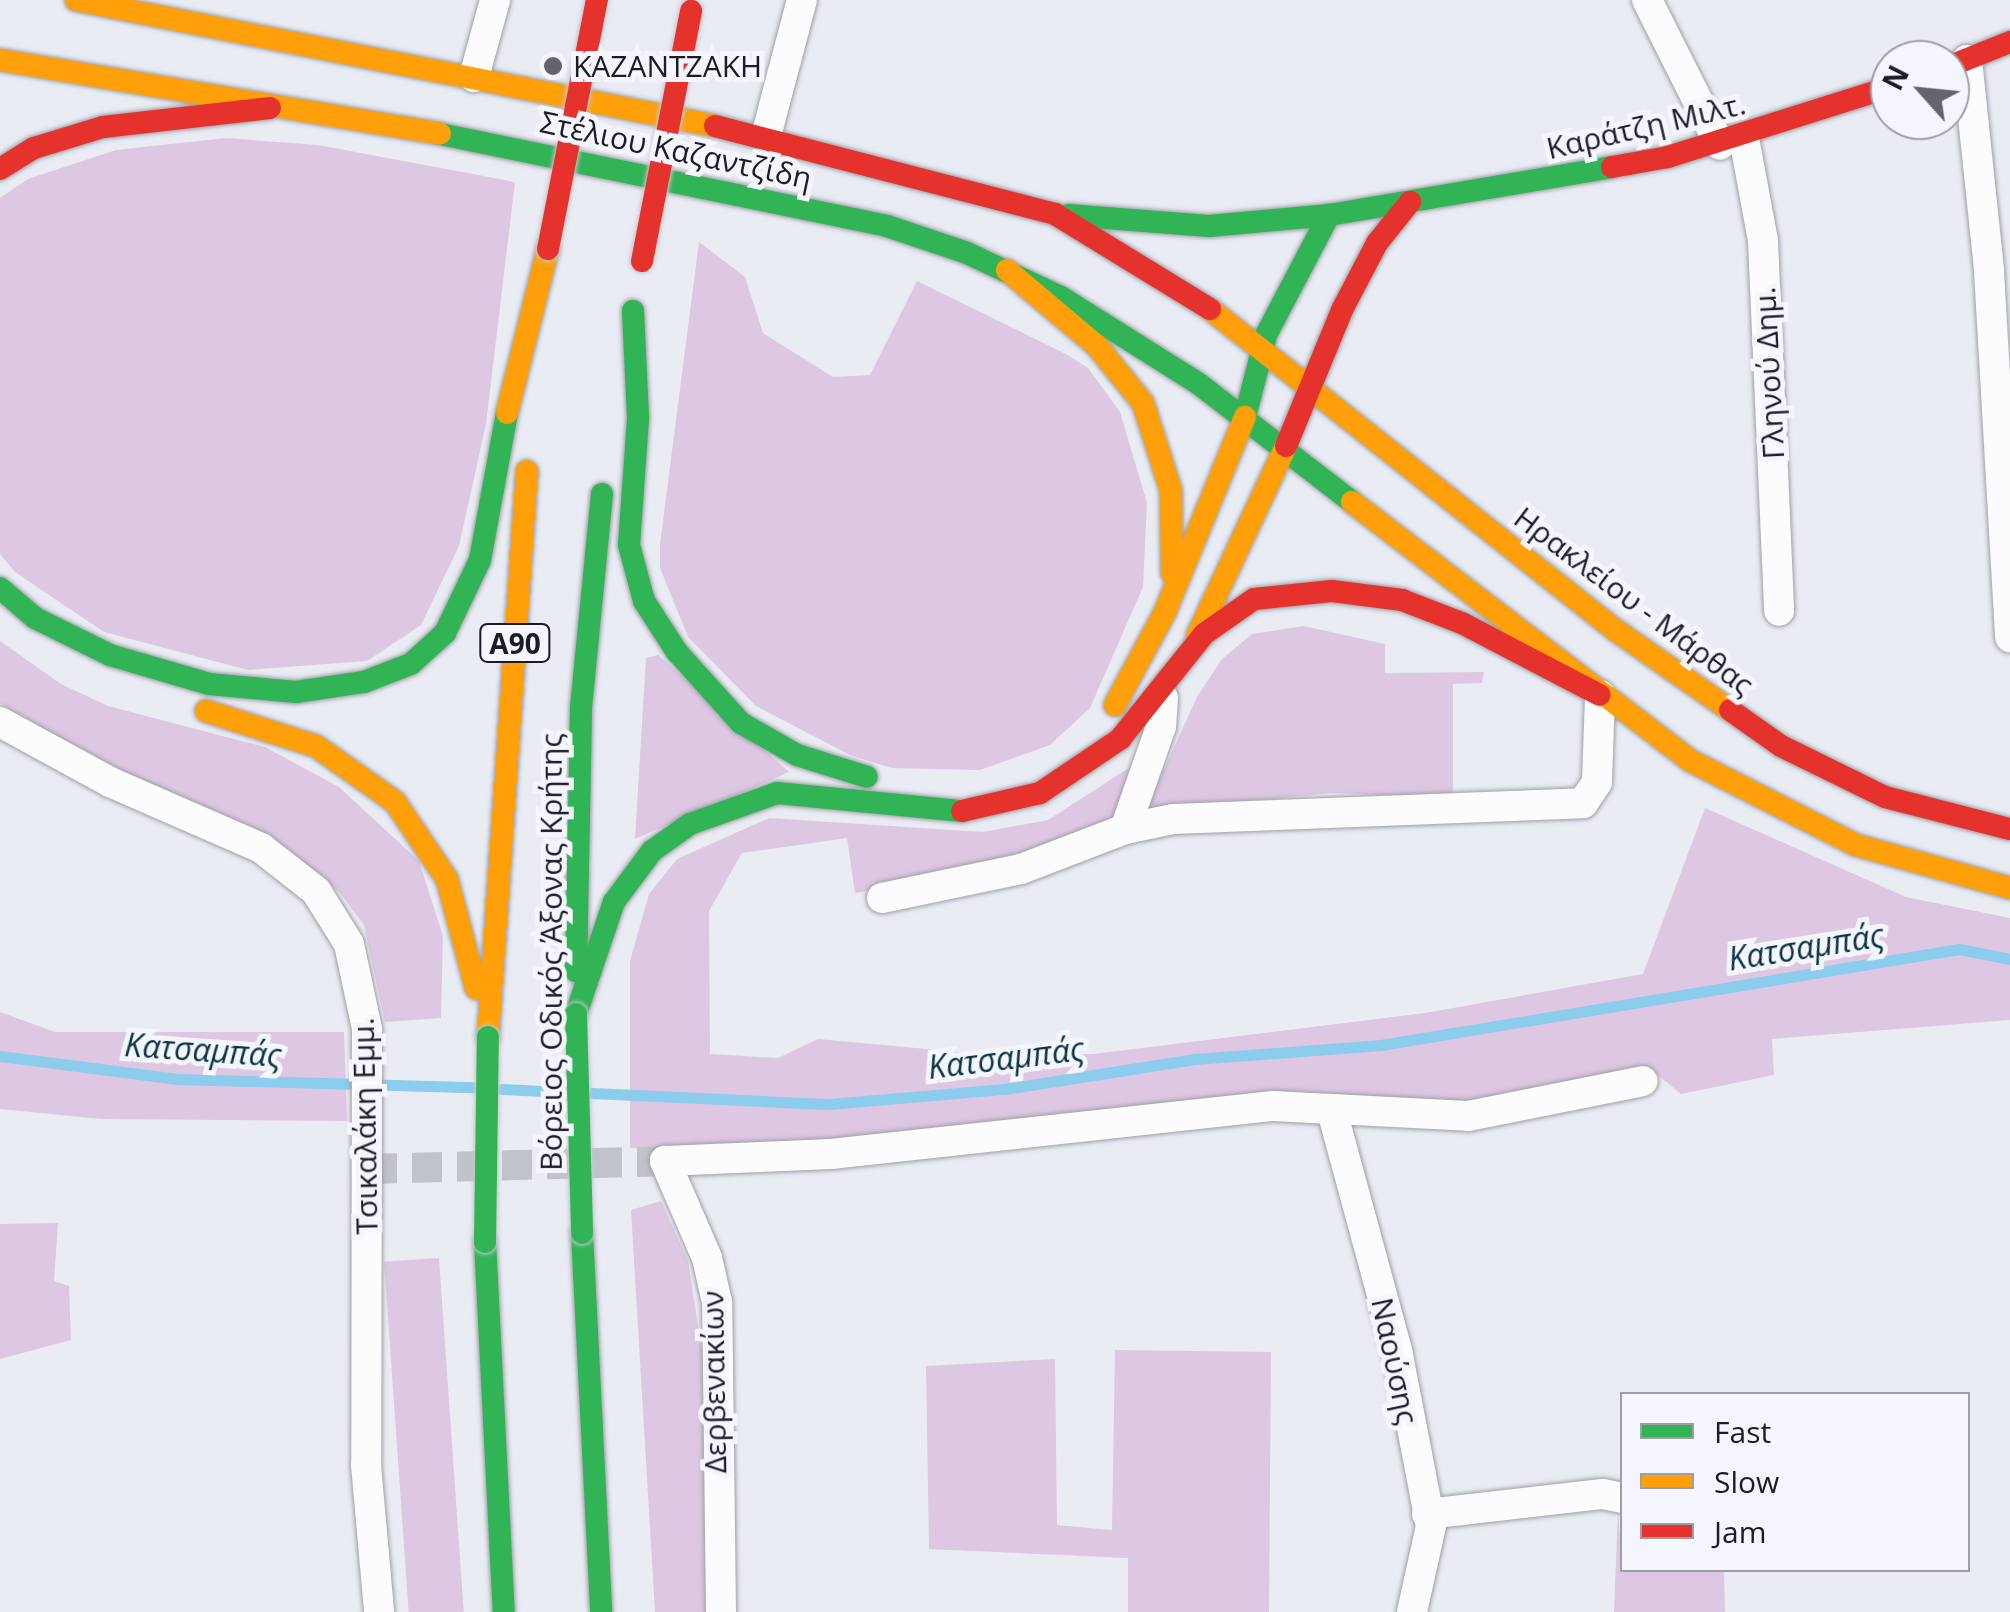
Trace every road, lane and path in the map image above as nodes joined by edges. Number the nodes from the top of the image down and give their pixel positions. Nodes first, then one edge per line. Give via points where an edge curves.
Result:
1 (76, 0) edge
2 (494, 0) edge
3 (597, 0) edge
4 (802, 0) edge
5 (1647, 0) edge
6 (692, 6) edge
7 (2010, 42) edge
8 (1970, 58) edge
9 (0, 60) edge
10 (474, 77) junction
11 (1870, 93) edge
12 (270, 108) junction
13 (766, 136) junction
14 (1969, 140) edge
15 (1732, 141) junction
16 (0, 169) edge
17 (1410, 202) junction
18 (1055, 214) junction
19 (1328, 215) junction
20 (548, 249) junction
21 (1006, 270) junction
22 (633, 311) junction
23 (1262, 346) junction
24 (1312, 384) junction
25 (1245, 417) junction
26 (613, 418) dead end
27 (1286, 446) junction
28 (606, 468) dead end
29 (0, 588) edge
30 (1779, 611) dead end
31 (1165, 612) junction
32 (0, 620) edge
33 (2010, 637) edge
34 (33, 645) dead end
35 (1189, 652) junction
36 (1162, 691) junction
37 (1600, 695) junction
38 (186, 706) dead end
39 (0, 722) edge
40 (2010, 828) edge
41 (1125, 829) junction
42 (2010, 888) edge
43 (882, 898) dead end
44 (576, 1014) junction
45 (488, 1037) junction
46 (1643, 1081) dead end
47 (1332, 1110) junction
48 (1620, 1498) edge
49 (1427, 1514) junction
50 (380, 1612) edge
51 (504, 1612) edge
52 (601, 1612) edge
53 (721, 1612) edge
54 (1412, 1612) edge

1 - 10 main road, Στέλιου Καζαντζίδη
2 - 10 street
3 - 20 main road, Βόρειος Οδικός Άξονας Κρήτης / Α90, bridge
4 - 13 street
5 - 15 street, Γληνού Δημ.
6 - 22 main road, bridge
7 - 8 main road
9 - 12 main road, Στέλιου Καζαντζίδη
10 - 13 main road, Στέλιου Καζαντζίδη
11 - 15 main road, Καράτζη Μιλτ.
12 - 16 main road via 103,127 34,148
12 - 21 main road, Στέλιου Καζαντζίδη via 519,147 887,226
13 - 18 main road, Στέλιου Καζαντζίδη
14 - 33 street via 1990,287
15 - 17 main road, Καράτζη Μιλτ.
15 - 30 street, Γληνού Δημ. via 1762,241
17 - 19 main road, Καράτζη Μιλτ.
17 - 24 main road via 1378,243
18 - 19 main road, Καράτζη Μιλτ. via 1209,226
18 - 23 main road, Στέλιου Καζαντζίδη
19 - 23 main road
20 - 29 main road via 502,434 480,560 445,633 411,664 364,682 296,692 209,684 110,655 34,618
20 - 45 main road, Βόρειος Οδικός Άξονας Κρήτης / Α90
21 - 25 main road, Στέλιου Καζαντζίδη via 1104,322
21 - 31 main road via 1114,363 1154,424 1175,521
22 - 26 main road
22 - 31 main road via 638,419 629,545 636,580 688,667 766,740 884,781 940,789 996,784 1052,760 1103,719
23 - 24 main road, Ηρακλείου - Μάρθας
23 - 25 main road
24 - 27 main road
24 - 40 main road, Ηρακλείου - Μάρθας via 1614,628 1781,746 1885,797
25 - 27 main road, Στέλιου Καζαντζίδη
25 - 31 main road
27 - 35 main road
27 - 37 main road
28 - 44 main road, Βόρειος Οδικός Άξονας Κρήτης / Α90 via 581,708
32 - 34 main road
35 - 36 main road
35 - 37 main road via 1222,618 1254,599 1314,591 1366,594 1448,616
36 - 41 street via 1161,727
36 - 44 main road via 1083,769 995,808 908,811 777,793 690,824 652,851 618,895
37 - 41 street via 1598,782 1584,804 1173,818
37 - 42 main road via 1680,754 1815,827 1907,863
38 - 45 main road via 296,736 349,766 416,824 455,904
39 - 50 street, Τσικαλάκη Εμμ. via 110,782 261,848 316,891 349,944 367,1029 366,1465
41 - 43 street via 1021,870
44 - 52 main road, Βόρειος Οδικός Άξονας Κρήτης / Α90, bridge
45 - 51 main road, Βόρειος Οδικός Άξονας Κρήτης / Α90, bridge via 486,1242
46 - 47 street via 1468,1116
47 - 49 street, Ναούσης via 1396,1350
47 - 53 street, Δερβενακίων via 1242,1108 831,1154 665,1161 707,1258 717,1302
48 - 49 street via 1603,1494
49 - 54 street, Ναούσης via 1431,1542

